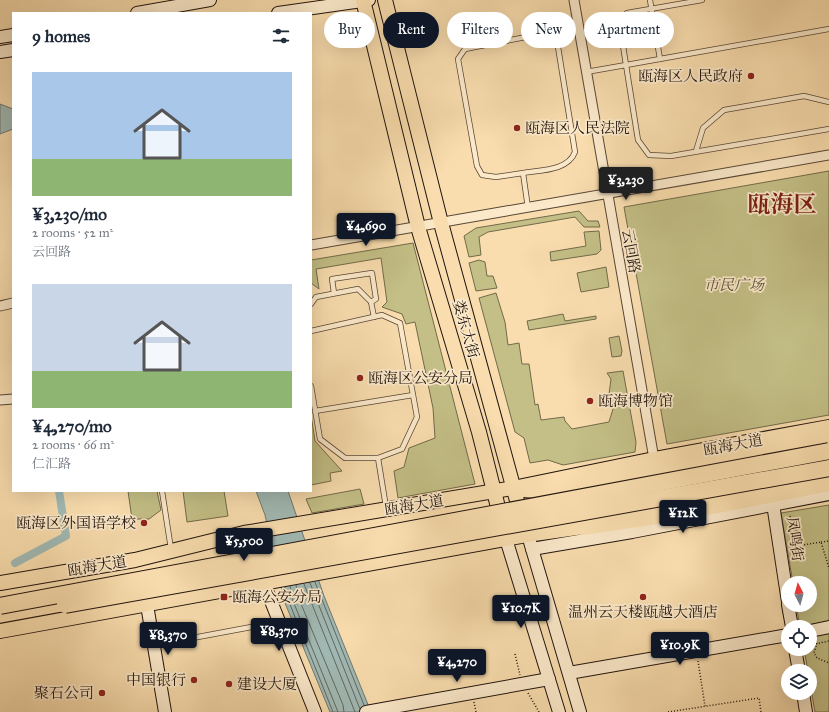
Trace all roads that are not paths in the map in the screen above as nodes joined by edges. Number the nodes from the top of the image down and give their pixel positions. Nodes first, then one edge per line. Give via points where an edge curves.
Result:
1 (210, 0) edge
2 (365, 0) edge
3 (385, 0) edge
4 (574, 0) edge
5 (650, 0) edge
6 (702, 0) edge
7 (651, 8) junction
8 (143, 12) edge
9 (285, 12) edge
10 (829, 29) edge
11 (12, 35) edge
12 (0, 37) edge
13 (12, 50) edge
14 (0, 52) edge
15 (660, 59) junction
16 (626, 65) junction
17 (586, 72) junction
18 (829, 102) edge
19 (829, 129) edge
20 (696, 151) junction
21 (829, 155) edge
22 (522, 173) junction
23 (606, 194) junction
24 (528, 208) junction
25 (441, 223) junction
26 (418, 227) junction
27 (312, 245) edge
28 (334, 293) junction
29 (312, 294) edge
30 (316, 297) junction
31 (371, 302) junction
32 (12, 303) edge
33 (312, 303) edge
34 (0, 306) edge
35 (374, 317) junction
36 (312, 331) edge
37 (312, 392) edge
38 (413, 395) junction
39 (12, 398) edge
40 (0, 400) edge
41 (315, 411) junction
42 (829, 427) edge
43 (829, 437) edge
44 (829, 451) edge
45 (378, 458) junction
46 (654, 459) junction
47 (829, 468) edge
48 (829, 476) edge
49 (829, 483) edge
50 (513, 488) junction
51 (162, 492) edge
52 (494, 492) junction
53 (829, 494) edge
54 (774, 504) junction
55 (387, 509) junction
56 (583, 527) junction
57 (244, 532) junction
58 (527, 535) junction
59 (506, 539) junction
60 (532, 549) junction
61 (171, 551) junction
62 (784, 576) edge
63 (0, 582) edge
64 (265, 583) junction
65 (147, 605) junction
66 (0, 606) edge
67 (0, 617) edge
68 (280, 622) junction
69 (829, 627) edge
70 (817, 630) edge
71 (0, 632) edge
72 (781, 636) edge
73 (154, 646) junction
74 (569, 673) junction
75 (549, 679) junction
76 (804, 700) edge
77 (384, 710) edge
78 (165, 712) edge
79 (316, 712) edge
80 (368, 712) edge
81 (559, 712) edge
82 (580, 712) edge
83 (806, 712) edge

1 - 8 street
2 - 9 street
2 - 26 main road, 娄东大街
3 - 25 main road, 娄东大街
4 - 17 street, 云回路
5 - 7 lane
6 - 7 lane
7 - 15 lane
7 - 16 lane via 626,12 619,20
10 - 15 lane
11 - 12 street
13 - 14 street
15 - 16 lane
16 - 17 lane
16 - 20 lane via 638,140 649,155 671,156
17 - 23 street, 云回路
18 - 20 lane via 804,96 724,110 703,128
19 - 20 lane
21 - 23 street
22 - 22 lane via 560,167 572,160 575,152 558,47 548,36 536,35 465,49 458,59 477,166 482,175 496,177
22 - 24 lane
23 - 24 street
23 - 46 street, 云回路
24 - 25 street
25 - 26 street
25 - 50 main road, 娄东大街
26 - 27 street
26 - 52 main road, 娄东大街
28 - 30 lane
28 - 31 lane via 358,290
28 - 31 lane via 332,279 372,273 376,299
29 - 30 lane
30 - 33 lane
31 - 35 lane
32 - 34 street
35 - 36 lane
35 - 38 lane via 382,315 400,323
37 - 41 lane
38 - 41 lane
38 - 45 lane via 417,416 402,449
39 - 40 street
41 - 45 lane via 320,439 345,458
42 - 46 main road, 瓯海大道
43 - 50 highway via 546,491
44 - 66 highway, 瓯海大道, bridge
45 - 55 lane
46 - 50 main road, 瓯海大道
47 - 67 highway, bridge
48 - 56 main road via 622,514
49 - 56 highway via 677,513
50 - 52 main road, 瓯海大道
50 - 58 main road, 娄东大街
51 - 61 lane
52 - 55 main road, 瓯海大道
52 - 59 main road, 娄东大街
53 - 54 street
54 - 60 street
54 - 62 street, 凤鸣街
55 - 57 main road, 瓯海大道
56 - 58 main road
57 - 61 main road, 瓯海大道
57 - 64 street
58 - 59 main road
58 - 60 street, 娄东大街
59 - 64 main road
59 - 75 street, 娄东大街
60 - 74 street, 娄东大街
61 - 63 main road, 瓯海大道 via 134,560
64 - 65 main road
64 - 68 street
65 - 71 main road
65 - 73 street
68 - 73 lane
68 - 79 street
69 - 70 street
72 - 74 street
73 - 78 street
74 - 82 street, 娄东大街
75 - 77 street
75 - 81 street, 娄东大街
76 - 83 street
77 - 80 street

